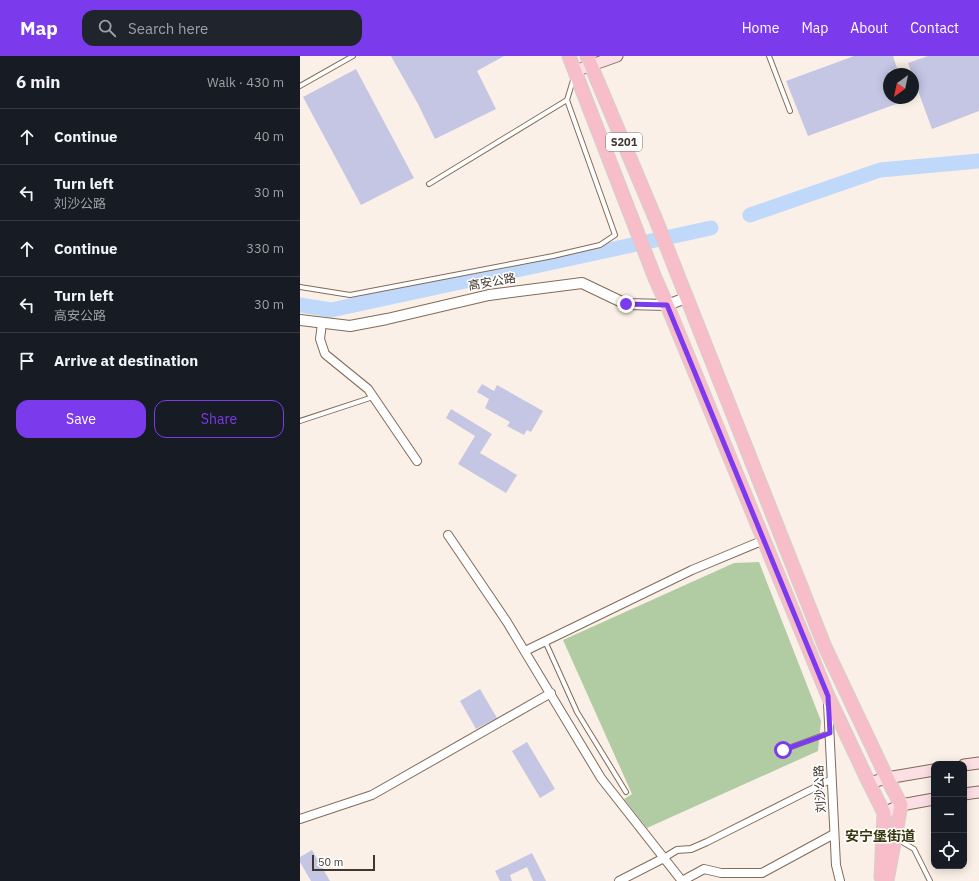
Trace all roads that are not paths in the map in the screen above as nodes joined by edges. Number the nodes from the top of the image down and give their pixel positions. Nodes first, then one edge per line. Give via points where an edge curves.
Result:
1 (353, 56) edge
2 (569, 56) edge
3 (617, 56) edge
4 (770, 56) edge
5 (589, 61) edge
6 (575, 71) junction
7 (300, 86) edge
8 (566, 100) junction
9 (790, 111) dead end
10 (429, 184) dead end
11 (300, 287) edge
12 (686, 298) junction
13 (667, 305) junction
14 (300, 320) edge
15 (322, 323) junction
16 (373, 397) junction
17 (300, 421) edge
18 (417, 461) dead end
19 (448, 535) dead end
20 (764, 540) junction
21 (545, 641) junction
22 (525, 651) junction
23 (551, 693) junction
24 (828, 696) junction
25 (830, 733) junction
26 (783, 750) dead end
27 (979, 763) edge
28 (967, 765) edge
29 (931, 771) edge
30 (887, 778) junction
31 (832, 779) junction
32 (869, 783) junction
33 (626, 792) dead end
34 (979, 792) edge
35 (967, 794) edge
36 (931, 799) edge
37 (901, 804) junction
38 (884, 812) junction
39 (300, 819) edge
40 (834, 834) junction
41 (895, 838) junction
42 (664, 858) junction
43 (619, 881) edge
44 (682, 881) edge
45 (840, 881) edge
46 (880, 881) edge
47 (887, 881) edge
48 (930, 881) edge

1 - 7 lane
2 - 6 main road, S201
3 - 5 main road
4 - 9 lane
5 - 6 main road
5 - 12 main road, S201 via 602,87
6 - 8 lane
6 - 13 main road, S201
8 - 10 lane
8 - 11 lane via 615,235 600,245 553,256 350,295
12 - 13 street, 高安公路
12 - 30 main road, S201 via 824,647
13 - 15 street, 高安公路 via 626,304 582,283 489,295 350,326
13 - 20 main road, S201
14 - 15 street, 高安公路
15 - 16 street via 320,339 325,354 368,389
16 - 17 lane
16 - 18 street
19 - 22 street
20 - 21 street via 692,570
20 - 24 main road, S201
21 - 22 street
21 - 33 lane via 577,712
22 - 23 street
23 - 39 street via 372,795
23 - 42 street via 602,778
24 - 25 street, 刘沙公路 / S201
24 - 32 main road, S201
25 - 26 lane
25 - 31 street, 刘沙公路 / S201
27 - 28 main road
29 - 30 main road
30 - 32 main road
30 - 37 main road, S201
31 - 40 street, 刘沙公路 / S201
31 - 42 street via 709,841 691,849 676,850
32 - 38 main road, S201
34 - 35 main road
36 - 37 main road
37 - 38 main road
37 - 41 main road
38 - 46 main road
40 - 44 street via 762,873 722,873 704,869
40 - 45 street, 刘沙公路 / S201
41 - 47 main road
41 - 48 lane via 914,849
42 - 43 street
42 - 44 street

